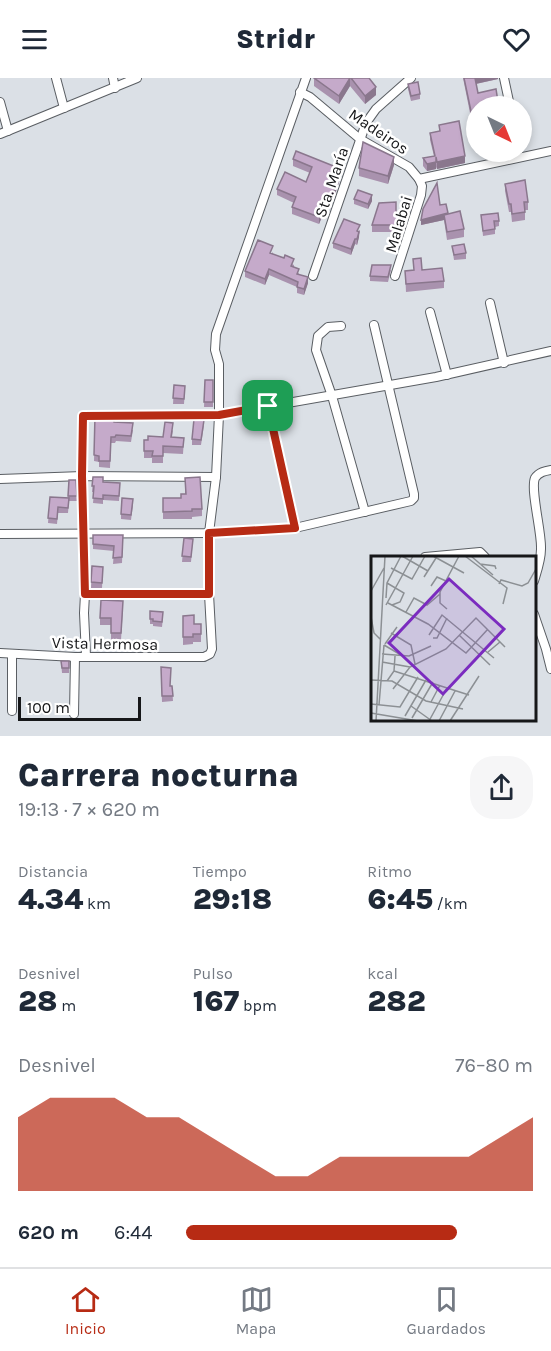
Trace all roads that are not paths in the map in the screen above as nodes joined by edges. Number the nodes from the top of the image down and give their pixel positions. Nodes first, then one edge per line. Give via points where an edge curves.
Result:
1 (56, 78) edge
2 (113, 78) edge
3 (137, 78) edge
4 (306, 78) edge
5 (412, 78) edge
6 (504, 78) edge
7 (115, 88) junction
8 (300, 92) junction
9 (508, 96) edge
10 (0, 102) edge
11 (64, 108) junction
12 (4, 133) edge
13 (360, 139) junction
14 (551, 151) edge
15 (532, 153) edge
16 (488, 162) edge
17 (419, 179) junction
18 (313, 276) dead end
19 (395, 276) dead end
20 (490, 303) dead end
21 (430, 312) dead end
22 (374, 325) dead end
23 (341, 326) dead end
24 (551, 351) edge
25 (504, 363) junction
26 (447, 375) junction
27 (389, 386) junction
28 (332, 396) junction
29 (268, 406) junction
30 (219, 415) junction
31 (551, 470) edge
32 (82, 476) junction
33 (216, 477) junction
34 (0, 479) edge
35 (365, 512) junction
36 (295, 528) junction
37 (209, 533) junction
38 (0, 534) edge
39 (83, 534) junction
40 (443, 556) edge
41 (483, 556) edge
42 (536, 572) edge
43 (85, 594) junction
44 (209, 594) junction
45 (536, 620) edge
46 (0, 653) edge
47 (12, 654) junction
48 (86, 656) junction
49 (75, 657) junction
50 (551, 669) edge
51 (12, 711) dead end
52 (74, 714) dead end

1 - 11 street
2 - 7 street
3 - 7 street
4 - 8 street
5 - 13 street, Sta. María via 376,109
6 - 9 street
7 - 11 street
8 - 13 street, Madeiros
8 - 30 street via 216,334
10 - 12 street
11 - 12 street
13 - 17 street, Madeiros via 409,167
13 - 18 street, Sta. María
14 - 15 street
16 - 17 street
17 - 19 street, Malabai via 421,195
20 - 25 street
21 - 26 street
22 - 27 street
23 - 28 street via 328,327 318,336 316,350
24 - 25 street
25 - 26 street
26 - 27 street
27 - 28 street
27 - 35 street via 414,498
28 - 29 street
28 - 35 street
29 - 30 street
29 - 36 street
30 - 32 street via 83,416
30 - 33 street
31 - 42 street via 542,471 533,487 541,537
32 - 33 street
32 - 34 street
32 - 39 street
33 - 37 street
35 - 36 street
36 - 37 street
37 - 39 street
37 - 44 street
38 - 39 street
39 - 43 street
40 - 41 street via 480,552
43 - 44 street
43 - 48 street
44 - 48 street, Vista Hermosa via 210,654
45 - 50 street
46 - 47 street, Vista Hermosa
47 - 49 street, Vista Hermosa
47 - 51 street
48 - 49 street, Vista Hermosa
49 - 52 street

